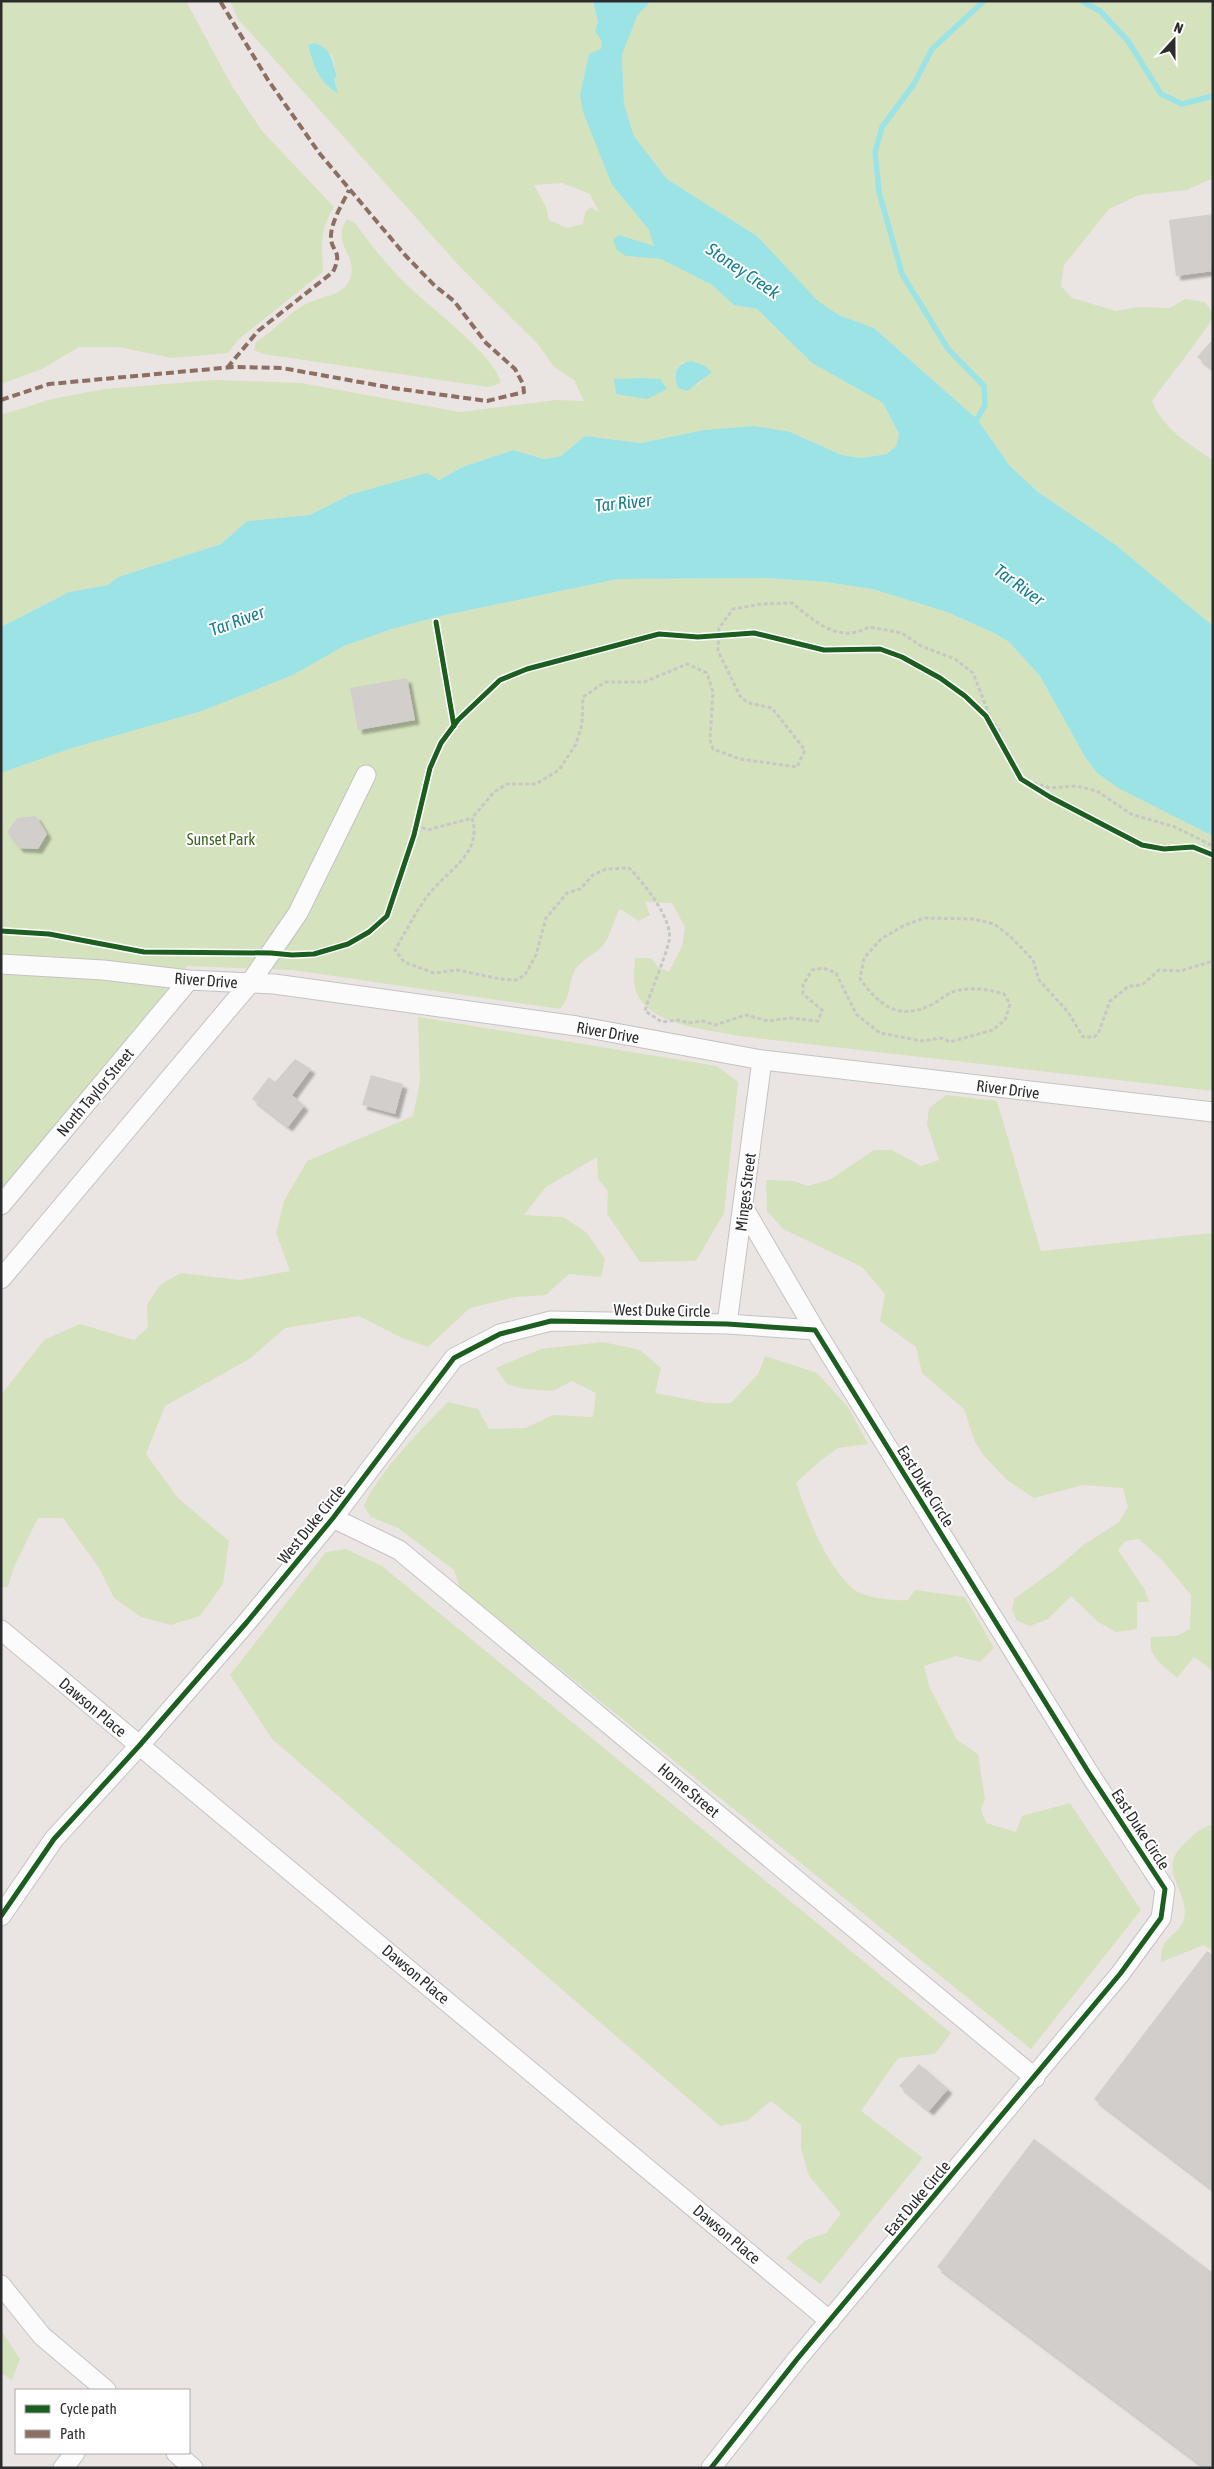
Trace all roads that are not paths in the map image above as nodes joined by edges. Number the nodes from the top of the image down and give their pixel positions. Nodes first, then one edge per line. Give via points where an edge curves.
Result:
1 (366, 775) dead end
2 (1, 964) edge
3 (189, 980) junction
4 (250, 983) junction
5 (762, 1060) junction
6 (1213, 1112) edge
7 (1, 1205) edge
8 (743, 1207) junction
9 (1, 1279) edge
10 (727, 1324) junction
11 (815, 1330) junction
12 (333, 1518) junction
13 (1, 1630) edge
14 (139, 1746) junction
15 (1, 1916) edge
16 (1035, 2078) junction
17 (1, 2285) edge
18 (830, 2320) junction
19 (105, 2389) edge
20 (74, 2454) edge
21 (177, 2454) edge
22 (62, 2468) edge
23 (193, 2468) edge
24 (711, 2468) edge

1 - 4 street via 298,913
2 - 3 street, River Drive via 103,970
3 - 4 street, River Drive
3 - 7 street, North Taylor Street
4 - 5 street, River Drive via 577,1026
4 - 9 street
5 - 6 street, River Drive
5 - 8 street, Minges Street
8 - 10 street, Minges Street
8 - 11 street, East Duke Circle
10 - 11 street
10 - 12 street, West Duke Circle via 551,1321 500,1334 454,1358
11 - 16 street, East Duke Circle via 1089,1773 1165,1889 1161,1918
12 - 14 street, West Duke Circle
12 - 16 street, Horne Street via 399,1550
13 - 14 street, Dawson Place
14 - 15 street, West Duke Circle via 54,1840
14 - 18 street, Dawson Place
16 - 18 street, East Duke Circle
17 - 19 street via 42,2336
18 - 24 street, East Duke Circle
20 - 22 street
21 - 23 street

